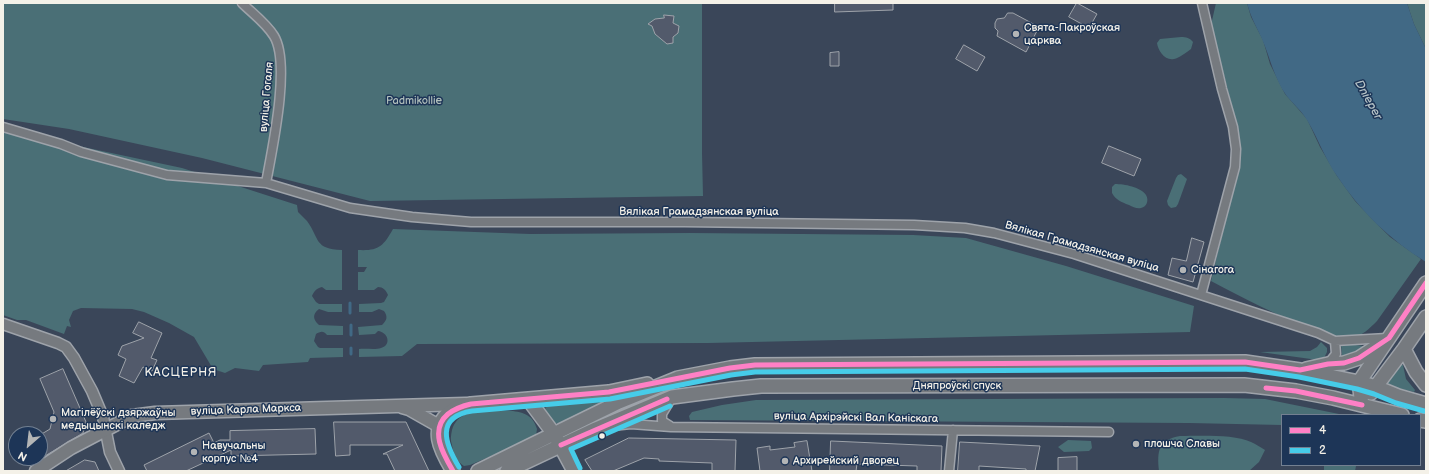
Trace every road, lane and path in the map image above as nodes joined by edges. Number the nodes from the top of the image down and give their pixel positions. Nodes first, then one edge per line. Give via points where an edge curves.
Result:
1 (242, 3) edge
2 (1202, 3) edge
3 (3, 127) edge
4 (266, 183) junction
5 (1426, 283) edge
6 (1202, 295) junction
7 (1426, 316) edge
8 (3, 324) edge
9 (1389, 338) junction
10 (1335, 341) junction
11 (1404, 349) junction
12 (1328, 364) junction
13 (1300, 370) junction
14 (678, 378) junction
15 (1359, 382) junction
16 (1426, 385) edge
17 (1376, 387) junction
18 (672, 397) junction
19 (528, 399) junction
20 (471, 404) junction
21 (1426, 404) edge
22 (395, 405) junction
23 (1362, 405) junction
24 (1398, 414) edge
25 (439, 426) junction
26 (603, 427) junction
27 (671, 427) junction
28 (105, 430) junction
29 (953, 430) junction
30 (1109, 432) dead end
31 (558, 440) junction
32 (36, 471) edge
33 (119, 471) edge
34 (453, 471) edge
35 (478, 471) edge
36 (507, 471) edge
37 (574, 471) edge
38 (949, 471) edge

1 - 4 street, вуліца Гогаля via 274,36 281,58 276,129
2 - 6 street via 1233,127 1236,149 1235,167
3 - 4 street, Вялікая Грамадзянская вуліца via 81,152 167,175
4 - 6 street, Вялікая Грамадзянская вуліца via 350,208 471,222 684,222 965,228 1074,254
5 - 9 main road
6 - 10 street, Вялікая Грамадзянская вуліца via 1318,333
7 - 11 main road
8 - 28 street via 66,347 92,391 103,417
9 - 10 street, Вялікая Грамадзянская вуліца
9 - 12 main road via 1359,358 1344,363
9 - 15 main road
10 - 12 street via 1336,354
11 - 16 main road
11 - 17 main road
12 - 13 main road
13 - 14 main road, Дняпроўскі спуск via 1245,362 756,365
13 - 15 main road, Дняпроўскі спуск
14 - 19 main road via 609,392
14 - 31 main road, Дняпроўскі спуск via 619,402
15 - 17 main road, Дняпроўскі спуск
15 - 23 main road
17 - 21 main road, Дняпроўскі спуск
17 - 23 main road
18 - 23 main road, Дняпроўскі спуск via 761,386 1244,385 1296,391
18 - 26 main road, Дняпроўскі спуск
18 - 27 street via 662,414 662,421
19 - 20 main road
19 - 31 main road
20 - 22 main road, вуліца Карла Маркса
20 - 25 main road via 454,409 444,416
22 - 25 main road via 409,409
22 - 28 main road, вуліца Карла Маркса via 155,413 132,416
23 - 24 main road, Дняпроўскі спуск
25 - 34 main road via 438,438
26 - 27 street, вуліца Архірэйскі Вал Каніскага via 631,424
26 - 31 main road, Дняпроўскі спуск
27 - 29 street, вуліца Архірэйскі Вал Каніскага
28 - 32 main road, вуліца Карла Маркса
28 - 33 street via 110,452
29 - 30 street, вуліца Архірэйскі Вал Каніскага
29 - 38 street
31 - 35 main road
31 - 36 main road
31 - 37 main road

